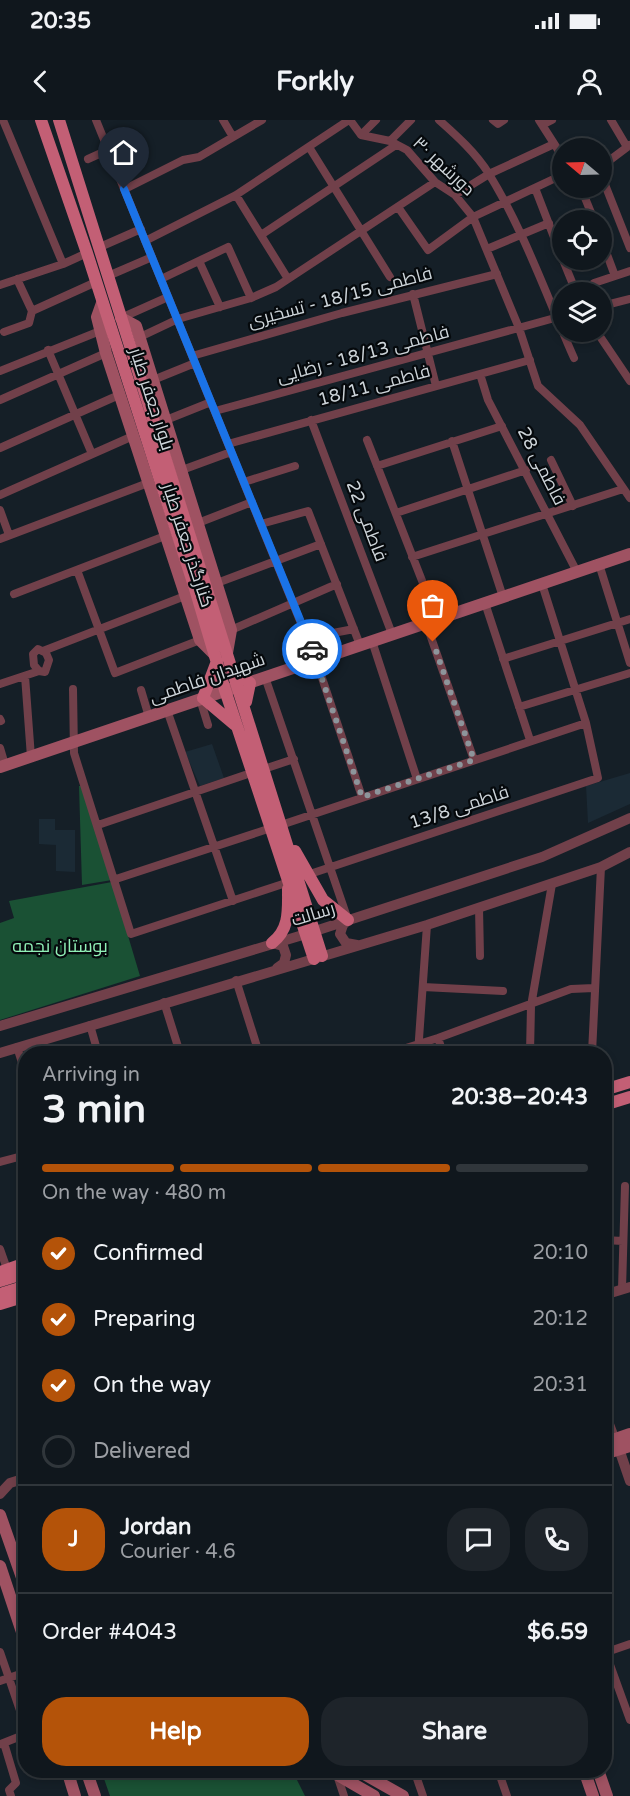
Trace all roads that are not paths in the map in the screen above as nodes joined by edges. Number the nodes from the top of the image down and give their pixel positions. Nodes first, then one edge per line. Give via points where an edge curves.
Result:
1 (3, 120) edge
2 (41, 120) edge
3 (59, 120) edge
4 (96, 120) edge
5 (223, 120) edge
6 (262, 120) edge
7 (350, 120) edge
8 (376, 120) edge
9 (411, 120) edge
10 (439, 120) edge
11 (493, 120) edge
12 (504, 120) edge
13 (552, 120) edge
14 (611, 120) edge
15 (541, 123) edge
16 (361, 135) junction
17 (233, 137) junction
18 (552, 141) edge
19 (393, 143) junction
20 (552, 145) edge
21 (628, 146) edge
22 (309, 147) junction
23 (108, 150) junction
24 (612, 158) edge
25 (88, 159) dead end
26 (489, 174) junction
27 (552, 180) edge
28 (435, 182) junction
29 (333, 187) junction
30 (536, 188) junction
31 (124, 189) junction
32 (236, 195) junction
33 (455, 195) junction
34 (610, 198) edge
35 (503, 203) junction
36 (398, 207) junction
37 (473, 217) junction
38 (549, 223) junction
39 (141, 229) junction
40 (361, 231) junction
41 (552, 231) edge
42 (261, 235) junction
43 (520, 235) junction
44 (146, 241) junction
45 (100, 247) junction
46 (630, 248) edge
47 (487, 249) junction
48 (87, 253) junction
49 (152, 257) junction
50 (199, 261) junction
51 (63, 264) junction
52 (612, 268) edge
53 (630, 272) edge
54 (497, 274) junction
55 (108, 276) junction
56 (615, 276) junction
57 (390, 277) dead end
58 (17, 279) junction
59 (161, 279) junction
60 (288, 279) junction
61 (96, 282) junction
62 (597, 282) edge
63 (0, 285) edge
64 (413, 294) junction
65 (168, 297) junction
66 (251, 298) junction
67 (630, 299) edge
68 (552, 302) edge
69 (102, 303) junction
70 (612, 304) edge
71 (220, 307) junction
72 (32, 311) junction
73 (121, 318) junction
74 (552, 319) edge
75 (178, 320) junction
76 (519, 328) junction
77 (100, 331) junction
78 (4, 332) dead end
79 (140, 336) junction
80 (568, 342) edge
81 (604, 342) edge
82 (48, 350) junction
83 (106, 353) junction
84 (426, 354) junction
85 (574, 358) dead end
86 (194, 360) junction
87 (530, 360) junction
88 (0, 371) edge
89 (58, 373) junction
90 (480, 374) junction
91 (153, 380) junction
92 (630, 381) edge
93 (436, 386) junction
94 (119, 395) junction
95 (0, 400) edge
96 (211, 402) junction
97 (215, 411) junction
98 (76, 415) junction
99 (166, 420) junction
100 (311, 420) junction
101 (502, 426) junction
102 (133, 436) junction
103 (367, 440) dead end
104 (452, 441) junction
105 (0, 448) edge
106 (230, 448) junction
107 (92, 454) junction
108 (551, 460) dead end
109 (295, 466) dead end
110 (378, 466) junction
111 (182, 470) junction
112 (526, 470) junction
113 (244, 482) junction
114 (148, 483) junction
115 (468, 489) junction
116 (623, 489) junction
117 (0, 495) edge
118 (630, 498) edge
119 (252, 502) junction
120 (573, 506) junction
121 (0, 510) edge
122 (396, 513) junction
123 (548, 514) junction
124 (198, 523) junction
125 (261, 524) junction
126 (483, 534) junction
127 (9, 535) junction
128 (165, 536) junction
129 (0, 539) edge
130 (321, 544) junction
131 (630, 554) edge
132 (412, 557) junction
133 (276, 561) junction
134 (599, 564) junction
135 (78, 570) junction
136 (577, 572) junction
137 (217, 583) junction
138 (337, 584) junction
139 (542, 584) junction
140 (14, 594) dead end
141 (185, 596) junction
142 (503, 597) junction
143 (485, 603) junction
144 (294, 604) junction
145 (630, 618) edge
146 (431, 621) junction
147 (617, 622) junction
148 (354, 629) junction
149 (98, 630) junction
150 (231, 630) junction
151 (392, 634) junction
152 (308, 638) junction
153 (200, 640) junction
154 (372, 641) junction
155 (560, 641) junction
156 (360, 645) junction
157 (43, 651) junction
158 (220, 656) junction
159 (503, 659) junction
160 (316, 660) junction
161 (630, 663) edge
162 (39, 671) junction
163 (630, 673) edge
164 (25, 676) junction
165 (265, 677) junction
166 (0, 684) edge
167 (244, 684) junction
168 (73, 689) dead end
169 (141, 690) dead end
170 (225, 690) junction
171 (576, 690) junction
172 (201, 699) junction
173 (519, 707) junction
174 (167, 710) junction
175 (149, 717) junction
176 (586, 723) junction
177 (208, 725) dead end
178 (237, 728) junction
179 (530, 740) junction
180 (74, 742) junction
181 (0, 748) edge
182 (31, 757) junction
183 (294, 759) junction
184 (474, 760) junction
185 (3, 766) edge
186 (267, 768) dead end
187 (245, 775) dead end
188 (417, 779) junction
189 (195, 792) junction
190 (362, 797) junction
191 (312, 814) junction
192 (630, 818) edge
193 (98, 825) junction
194 (278, 827) junction
195 (214, 847) junction
196 (630, 852) edge
197 (331, 867) junction
198 (601, 867) junction
199 (298, 878) junction
200 (116, 879) junction
201 (552, 884) junction
202 (233, 901) junction
203 (479, 908) junction
204 (348, 920) junction
205 (427, 925) junction
206 (310, 932) junction
207 (272, 943) junction
208 (357, 945) junction
209 (480, 956) dead end
210 (318, 957) junction
211 (277, 968) junction
212 (236, 980) junction
213 (423, 987) junction
214 (594, 988) junction
215 (503, 991) dead end
216 (164, 1002) junction
217 (531, 1006) junction
218 (90, 1025) junction
219 (0, 1026) edge
220 (438, 1038) junction
221 (20, 1046) edge
222 (96, 1046) edge
223 (178, 1046) edge
224 (257, 1046) edge
225 (419, 1046) edge
226 (423, 1046) edge
227 (441, 1046) edge
228 (530, 1046) edge
229 (592, 1046) edge
230 (17, 1047) joint
231 (18, 1050) edge
232 (0, 1053) edge
233 (630, 1082) edge
234 (612, 1088) edge
235 (630, 1097) edge
236 (612, 1103) edge
237 (18, 1157) edge
238 (0, 1162) edge
239 (625, 1186) dead end
240 (612, 1240) edge
241 (623, 1241) junction
242 (0, 1249) edge
243 (18, 1266) edge
244 (3, 1271) edge
245 (18, 1275) edge
246 (0, 1281) edge
247 (18, 1288) edge
248 (626, 1288) edge
249 (0, 1294) edge
250 (18, 1298) edge
251 (0, 1304) edge
252 (630, 1434) edge
253 (617, 1444) edge
254 (5, 1481) edge
255 (630, 1481) edge
256 (0, 1494) edge
257 (0, 1515) edge
258 (0, 1566) edge
259 (18, 1566) edge
260 (18, 1619) edge
261 (630, 1644) edge
262 (612, 1650) edge
263 (0, 1652) edge
264 (612, 1671) edge
265 (4, 1680) edge
266 (18, 1711) edge
267 (630, 1720) edge
268 (18, 1737) edge
269 (2, 1744) edge
270 (69, 1778) edge
271 (89, 1778) edge
272 (336, 1778) edge
273 (343, 1778) edge
274 (371, 1778) edge
275 (417, 1778) edge
276 (501, 1778) edge
277 (587, 1778) edge
278 (601, 1778) edge
279 (11, 1796) edge
280 (75, 1796) edge
281 (95, 1796) edge
282 (345, 1796) edge
283 (374, 1796) edge
284 (403, 1796) edge
285 (423, 1796) edge
286 (507, 1796) edge
287 (593, 1796) edge
288 (607, 1796) edge

1 - 51 street
2 - 48 main road, بلوار جعفر طیار
3 - 45 main road, بلوار جعفر طیار
4 - 23 street
5 - 17 street
6 - 17 street
7 - 16 street
7 - 22 street
8 - 16 street
9 - 19 street
10 - 26 street
11 - 12 street via 498,124
13 - 15 street
14 - 21 street
15 - 18 street
16 - 19 street, دورشهر ۳۰
17 - 31 street via 200,157 183,160
19 - 28 street, دورشهر ۳۰ via 407,150
19 - 29 street
20 - 26 street
21 - 24 street
22 - 29 street
22 - 32 street
23 - 25 street
23 - 31 street
26 - 33 street
26 - 35 street
27 - 30 street
28 - 33 street, دورشهر ۳۰
28 - 36 street
29 - 40 street
29 - 42 street
30 - 35 street
30 - 38 street
31 - 39 street
32 - 42 street
32 - 44 street
33 - 37 street, دورشهر ۳۰
34 - 46 street
35 - 37 street
35 - 43 street
36 - 37 street via 428,250
36 - 40 street
37 - 47 street, دورشهر ۳۰
38 - 41 street
38 - 43 street
39 - 44 street
39 - 45 street
40 - 57 street
40 - 60 street
42 - 60 street
43 - 47 street
43 - 68 street
44 - 49 street
45 - 48 main road
45 - 55 main road, بلوار جعفر طیار
47 - 54 street, دورشهر ۳۰
48 - 51 street
48 - 61 main road, بلوار جعفر طیار
49 - 55 street
49 - 59 street
50 - 59 street
50 - 66 street via 228,247
50 - 71 street
51 - 58 street
52 - 56 street
53 - 56 street
54 - 64 street, فاطمی 18/15 - تسخیری
54 - 76 street, دورشهر ۳۰
55 - 73 main road, بلوار جعفر طیار
56 - 62 street
58 - 63 street
58 - 72 street
59 - 65 street
60 - 66 street
61 - 69 main road, بلوار جعفر طیار
61 - 72 street
64 - 84 street
64 - 86 street, فاطمی 18/15 - تسخیری
65 - 73 street
65 - 75 street
66 - 71 street
67 - 70 street
69 - 77 main road, کنارگذر جعفر طیار via 97,317
69 - 158 main road, بلوار جعفر طیار
71 - 75 street
72 - 78 street via 29,323
73 - 79 main road via 136,326
73 - 158 main road, بلوار جعفر طیار
74 - 76 street, فاطمی 18/13 - رضایی
75 - 79 street
75 - 86 street
76 - 84 street, فاطمی 18/13 - رضایی
76 - 87 street, دورشهر ۳۰
77 - 82 street
77 - 83 main road, کنارگذر جعفر طیار
79 - 91 main road, کنارگذر جعفر طیار
80 - 85 street
81 - 92 street
82 - 88 street
82 - 89 street
83 - 89 street
83 - 94 main road, کنارگذر جعفر طیار
84 - 93 street
84 - 97 street, فاطمی 18/13 - رضایی
86 - 91 street, فاطمی 18/15 - تسخیری
86 - 96 street
87 - 90 street, فاطمی 18/11
87 - 116 street, دورشهر ۳۰ via 538,387 580,425
89 - 95 street
89 - 98 street
90 - 93 street, فاطمی 18/11
90 - 101 street, فاطمی 28
91 - 99 main road, کنارگذر جعفر طیار
93 - 100 street, فاطمی 18/11
94 - 98 street
94 - 102 main road, کنارگذر جعفر طیار
96 - 97 street
96 - 99 street
97 - 106 street
98 - 105 street
98 - 107 street
99 - 111 main road, کنارگذر جعفر طیار
100 - 106 street, فاطمی 18/11
100 - 151 street, فاطمی 22
101 - 104 street
101 - 112 street, فاطمی 28
102 - 107 street
102 - 114 main road, کنارگذر جعفر طیار
103 - 110 street
104 - 110 street
104 - 115 street
106 - 111 street, فاطمی 18/11
106 - 113 street
107 - 117 street
108 - 120 street
109 - 113 street
110 - 122 street
111 - 124 main road, کنارگذر جعفر طیار
112 - 115 street
112 - 123 street, فاطمی 28
113 - 119 street
114 - 127 street
114 - 128 main road, کنارگذر جعفر طیار
115 - 122 street
115 - 126 street
116 - 118 street, دورشهر ۳۰
116 - 120 street
119 - 124 street
119 - 125 street
120 - 123 street
121 - 127 street
122 - 132 street
123 - 126 street
123 - 136 street, فاطمی 28
124 - 137 main road, کنارگذر جعفر طیار
125 - 130 street via 308,511
125 - 133 street
126 - 132 street
126 - 142 street
127 - 129 street
128 - 135 street
128 - 141 main road, کنارگذر جعفر طیار
130 - 133 street
130 - 138 street
131 - 134 main road, شهیدان فاطمی
132 - 146 street
133 - 137 street
133 - 144 street
134 - 136 main road, شهیدان فاطمی
134 - 147 street
135 - 140 street
135 - 149 street
136 - 139 main road, شهیدان فاطمی
137 - 150 main road, کنارگذر جعفر طیار
138 - 144 street
138 - 148 street
139 - 142 main road, شهیدان فاطمی
139 - 155 street
141 - 149 street
141 - 153 main road, کنارگذر جعفر طیار
142 - 143 main road, شهیدان فاطمی
143 - 146 main road, شهیدان فاطمی
143 - 159 street
144 - 150 street
144 - 152 street
145 - 147 street
146 - 151 main road, شهیدان فاطمی
146 - 184 street
147 - 155 street
147 - 161 street
148 - 152 street
148 - 156 street
149 - 153 street via 115,673
149 - 157 street
150 - 158 main road, کنارگذر جعفر طیار
151 - 154 main road, شهیدان فاطمی
152 - 160 street
153 - 158 main road, کنارگذر جعفر طیار
154 - 156 main road, شهیدان فاطمی
154 - 188 street
155 - 159 street
155 - 171 street
156 - 160 main road, شهیدان فاطمی
157 - 162 street via 48,656 48,667 45,672
157 - 162 street via 33,654
158 - 167 main road, بلوار جعفر طیار
158 - 170 main road, بلوار جعفر طیار
158 - 172 main road
159 - 173 street
160 - 165 main road, شهیدان فاطمی
160 - 190 street
162 - 164 street
163 - 171 street
164 - 166 street
164 - 182 street
165 - 167 main road, شهیدان فاطمی
165 - 183 street
167 - 170 main road, شهیدان فاطمی
167 - 194 main road, بلوار جعفر طیار via 246,712
168 - 180 street
169 - 175 street
170 - 172 main road, شهیدان فاطمی
170 - 178 main road, بلوار جعفر طیار
171 - 173 street
171 - 176 street
172 - 174 main road, شهیدان فاطمی
172 - 177 street
172 - 178 main road via 219,709
173 - 179 street
174 - 175 main road, شهیدان فاطمی
174 - 189 street
175 - 180 main road, شهیدان فاطمی
176 - 179 street
176 - 197 street, فاطمی 13/8 via 598,778
178 - 194 main road, بلوار جعفر طیار
179 - 184 street
180 - 182 main road, شهیدان فاطمی
180 - 193 street via 74,753
181 - 185 street
182 - 185 main road, شهیدان فاطمی
183 - 186 street
183 - 191 street
184 - 188 street
187 - 189 street
188 - 190 street
189 - 193 street
189 - 195 street
190 - 191 street
191 - 194 street
191 - 197 street
192 - 204 street, رسالت via 542,857
193 - 200 street
194 - 195 street
194 - 199 main road
194 - 199 main road
195 - 200 street
195 - 202 street
196 - 198 street
197 - 199 street, فاطمی 13/8
197 - 204 street
198 - 201 street
198 - 214 street
199 - 202 street, فاطمی 13/8
199 - 204 main road
199 - 206 main road
199 - 207 main road via 286,927
200 - 202 street, فاطمی 13/8 via 131,934
201 - 203 street
201 - 217 street
203 - 205 street
203 - 209 street
204 - 206 street, رسالت
204 - 208 street via 340,934 346,943
205 - 208 street
205 - 213 street
206 - 207 street, رسالت
206 - 210 main road
207 - 211 street via 283,946 286,954 284,963
207 - 219 street, رسالت
208 - 210 street
210 - 211 street
211 - 212 street
212 - 216 street
212 - 224 street
213 - 215 street
213 - 225 street
214 - 217 street via 570,990
214 - 229 street
216 - 218 street
216 - 223 street
217 - 220 street
217 - 228 street
218 - 221 street
218 - 222 street
220 - 226 street
220 - 227 street
230 - 231 street
230 - 232 street
233 - 234 main road
235 - 236 main road
237 - 238 street
239 - 241 street
240 - 241 street
241 - 248 street
242 - 244 street
243 - 244 main road
245 - 246 main road
247 - 249 main road
250 - 251 main road
252 - 253 main road
253 - 255 street
254 - 256 street
257 - 259 main road
258 - 260 main road
261 - 262 street
263 - 265 street
264 - 267 street
265 - 266 street
268 - 269 street
269 - 279 street via 16,1783 9,1790
270 - 280 main road
271 - 281 main road
272 - 282 street
273 - 283 main road
274 - 284 main road
275 - 285 street
276 - 286 street
277 - 287 main road
278 - 288 main road

